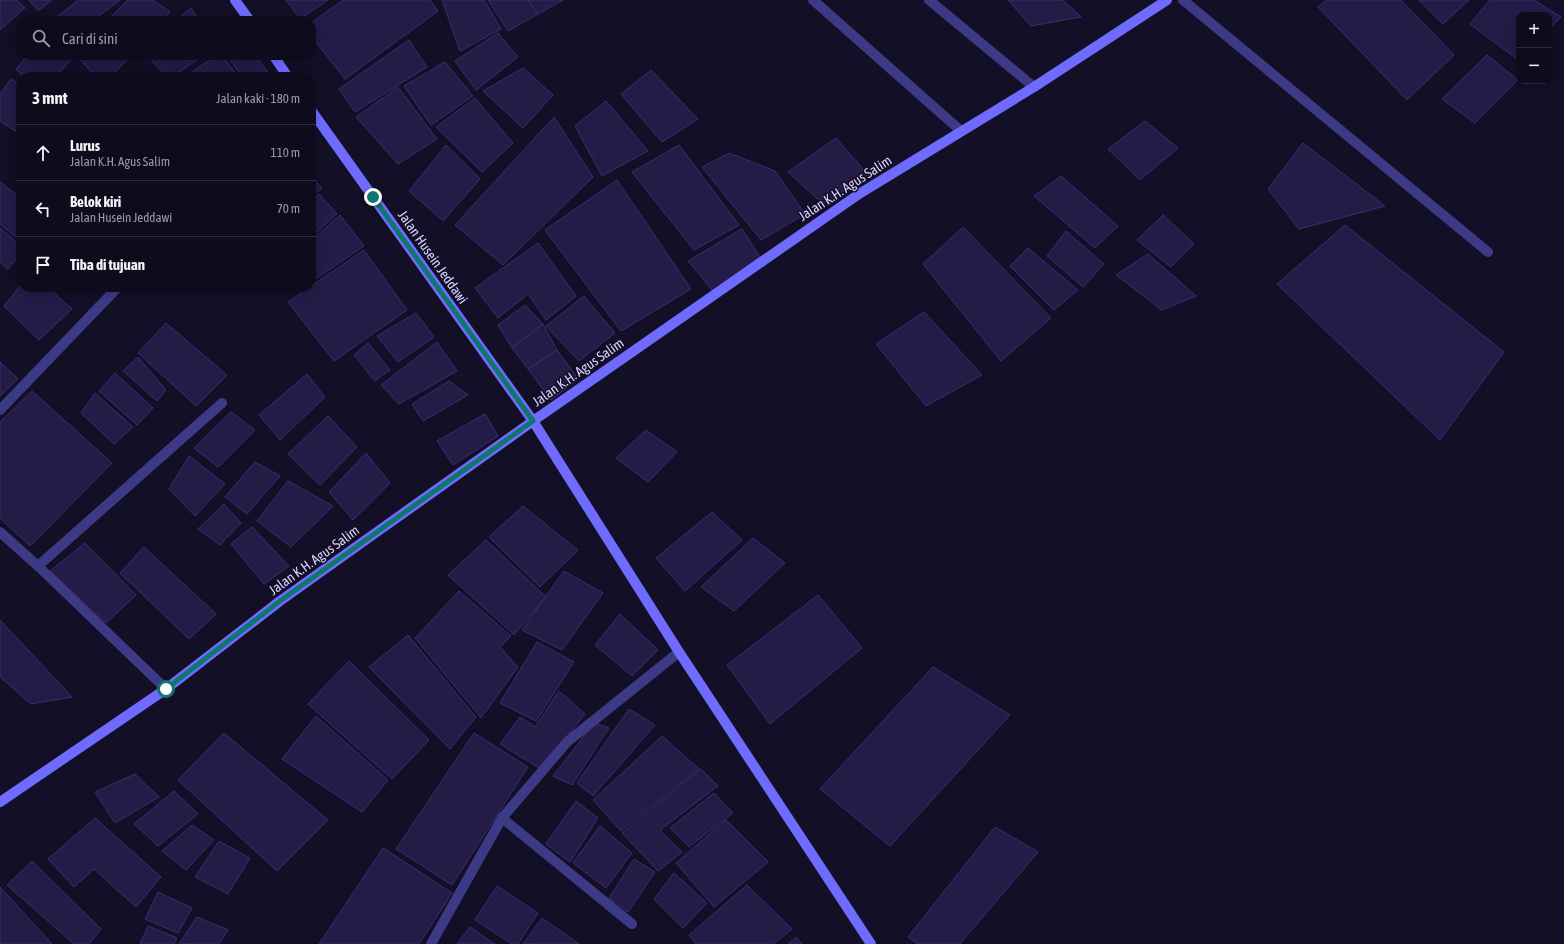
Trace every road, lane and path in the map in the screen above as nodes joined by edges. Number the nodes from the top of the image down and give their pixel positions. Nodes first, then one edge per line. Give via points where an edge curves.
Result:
1 (235, 0) edge
2 (813, 0) edge
3 (929, 0) edge
4 (1166, 0) edge
5 (1183, 0) edge
6 (246, 16) edge
7 (276, 60) edge
8 (285, 72) edge
9 (1034, 86) junction
10 (316, 117) edge
11 (961, 131) junction
12 (1488, 252) dead end
13 (113, 292) edge
14 (222, 403) dead end
15 (0, 410) edge
16 (533, 421) junction
17 (0, 532) edge
18 (38, 566) junction
19 (679, 652) junction
20 (166, 689) junction
21 (0, 802) edge
22 (502, 818) junction
23 (632, 924) dead end
24 (431, 944) edge
25 (871, 944) edge

1 - 6 street
2 - 11 street
3 - 9 street
4 - 9 street, Jalan K.H. Agus Salim
5 - 12 street
7 - 8 street
9 - 11 street, Jalan K.H. Agus Salim
10 - 16 street, Jalan Husein Jeddawi
11 - 16 street, Jalan K.H. Agus Salim via 859,194
13 - 15 street
14 - 18 street
16 - 19 street, Jalan Husein Jeddawi
16 - 20 street, Jalan K.H. Agus Salim via 280,601
17 - 18 street
18 - 20 street
19 - 22 street via 567,742
19 - 25 street, Jalan Husein Jeddawi
20 - 21 street, Jalan K.H. Agus Salim
22 - 23 street
22 - 24 street

